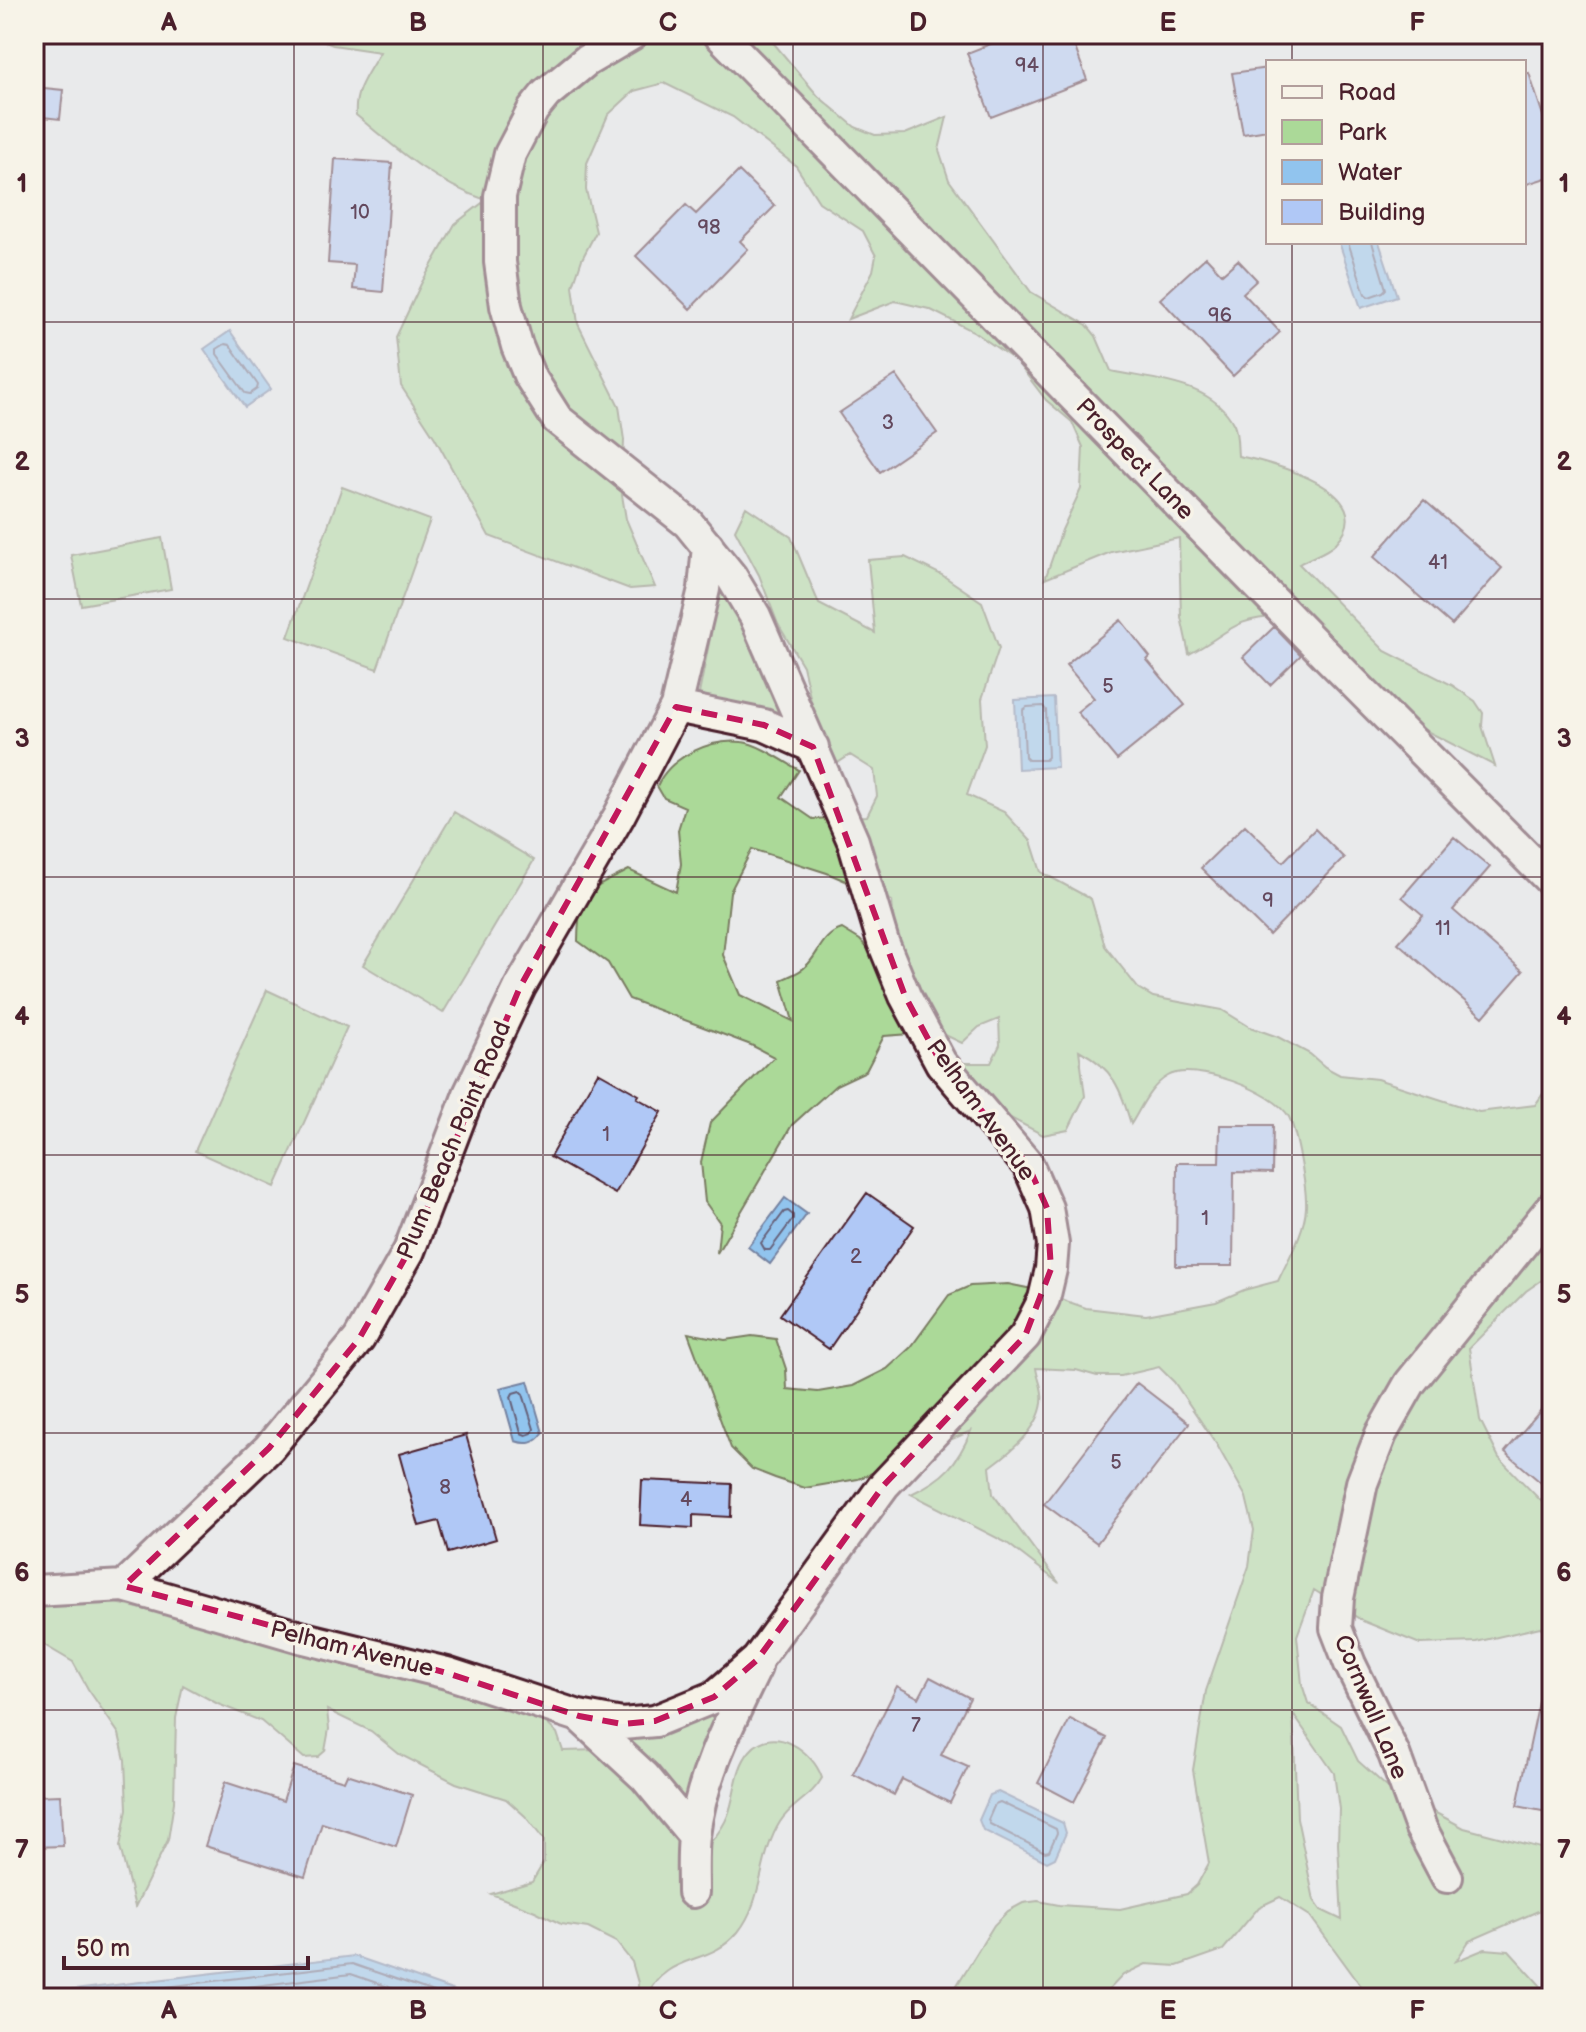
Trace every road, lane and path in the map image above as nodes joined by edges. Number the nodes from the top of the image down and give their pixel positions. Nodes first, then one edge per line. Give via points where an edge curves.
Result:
1 (632, 34) edge
2 (719, 34) edge
3 (708, 546) junction
4 (676, 707) junction
5 (813, 747) junction
6 (1552, 882) edge
7 (1552, 1207) edge
8 (124, 1586) junction
9 (34, 1591) edge
10 (763, 1651) junction
11 (579, 1716) junction
12 (694, 1836) junction
13 (1447, 1877) dead end
14 (693, 1892) dead end

1 - 3 street, Pelham Avenue via 586,61 546,94 510,154 500,196 504,291 529,375 557,419 673,509
2 - 6 street, Prospect Lane
3 - 4 street, Plum Beach Point Road via 704,589
3 - 5 street, Pelham Avenue via 755,616
4 - 5 street via 764,725
4 - 8 street, Plum Beach Point Road via 520,987 469,1094 409,1251 359,1339 269,1448
5 - 10 street, Pelham Avenue via 853,841 905,996 941,1063 1028,1165 1047,1208 1053,1244 1044,1299 1025,1336 884,1485
7 - 13 street, Cornwall Lane via 1410,1383 1381,1434 1362,1483 1338,1598 1336,1628 1350,1664
8 - 9 street
8 - 11 street, Pelham Avenue via 447,1673
10 - 11 street, Pelham Avenue via 714,1697 655,1721 622,1724
10 - 12 street via 727,1728
11 - 12 street, Pelham Avenue via 645,1777
12 - 14 street

